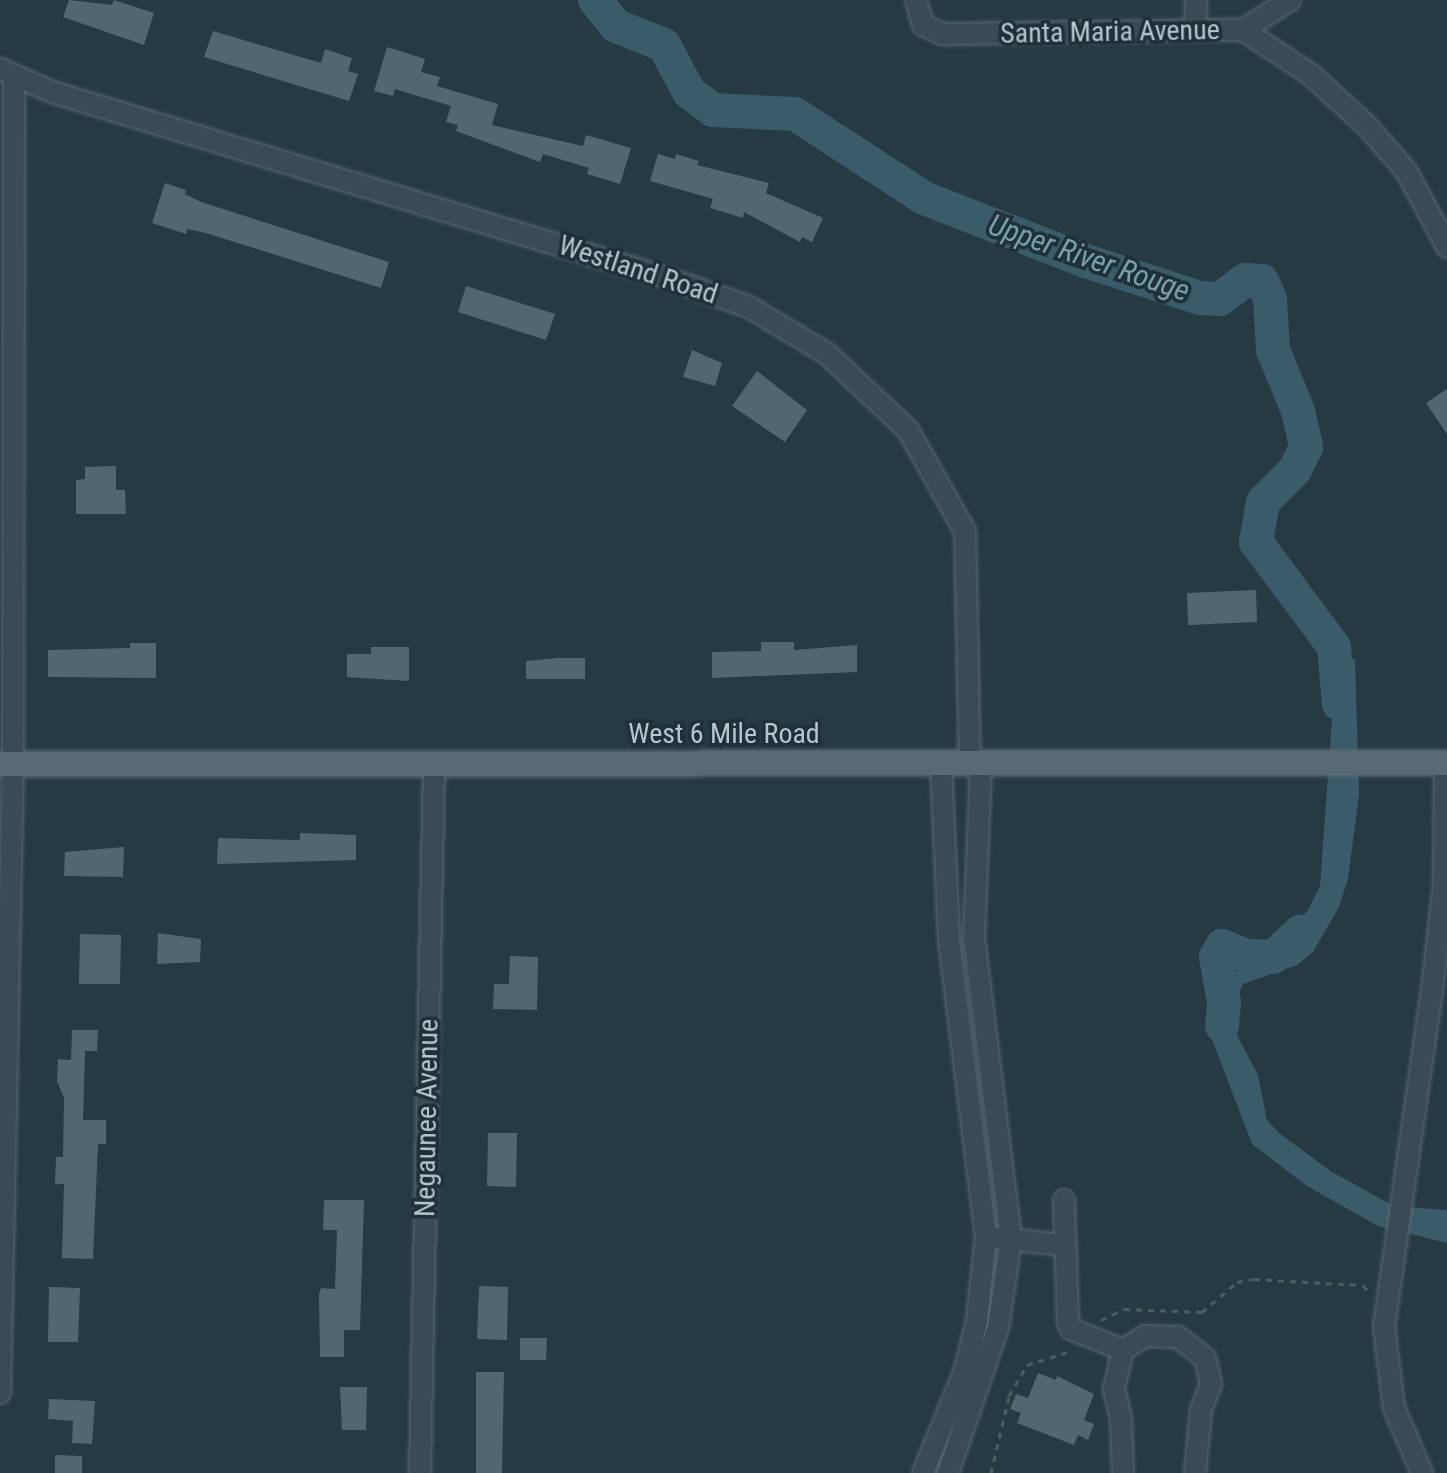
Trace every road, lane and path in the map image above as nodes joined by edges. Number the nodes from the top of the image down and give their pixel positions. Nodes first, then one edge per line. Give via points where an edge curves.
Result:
1 (916, 0) edge
2 (1196, 0) edge
3 (1290, 0) edge
4 (1243, 30) junction
5 (1195, 31) junction
6 (7, 73) edge
7 (1447, 247) edge
8 (1446, 763) edge
9 (7, 764) edge
10 (434, 764) junction
11 (941, 764) junction
12 (975, 764) junction
13 (1445, 872) edge
14 (949, 939) junction
15 (974, 939) junction
16 (1064, 1200) dead end
17 (986, 1237) junction
18 (1011, 1239) junction
19 (1063, 1245) junction
20 (1123, 1350) junction
21 (0, 1393) edge
22 (1423, 1472) edge
23 (420, 1473) edge
24 (923, 1473) edge
25 (948, 1473) edge
26 (1123, 1473) edge
27 (1195, 1473) edge

1 - 5 street, Santa Maria Avenue via 923,25 942,34
2 - 5 street
3 - 4 street, Santa Maria Avenue
4 - 5 street, Santa Maria Avenue
4 - 7 street via 1310,74 1367,126 1407,172
6 - 9 street
6 - 12 street, Westland Road via 667,278 749,307 826,353 908,430 965,531
8 - 12 main road, West 6 Mile Road
8 - 13 street
9 - 10 main road, West 6 Mile Road
9 - 21 street
10 - 11 main road, West 6 Mile Road
10 - 23 street, Negaunee Avenue
11 - 12 main road, West 6 Mile Road
11 - 14 street
12 - 15 street, Westland Road
13 - 22 street via 1384,1327 1394,1408
14 - 15 street
14 - 17 street
15 - 18 street, Westland Road
16 - 19 street
17 - 18 street
17 - 24 street via 977,1321 965,1370
18 - 19 street
18 - 25 street, Westland Road via 998,1328
19 - 20 street via 1065,1315 1071,1329
20 - 26 street via 1114,1389
20 - 27 street via 1145,1336 1178,1337 1205,1358 1211,1384 1201,1410

